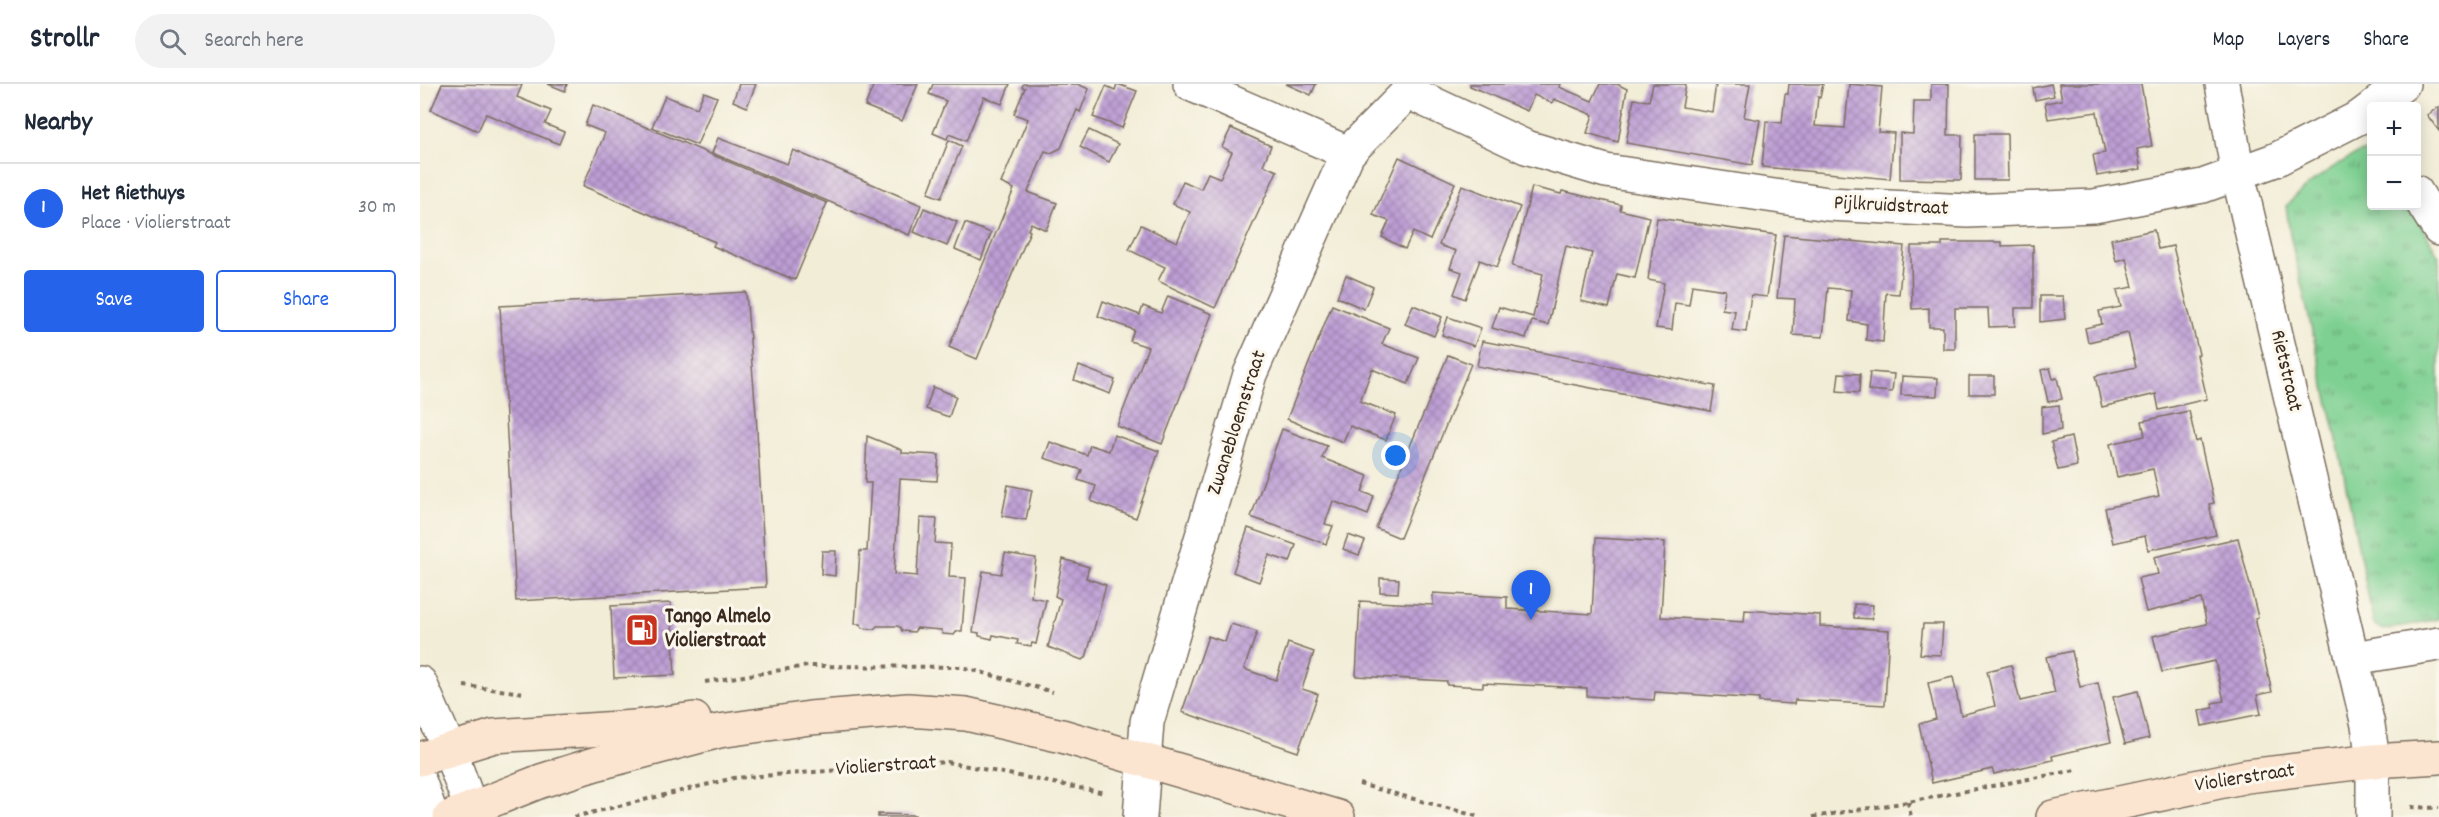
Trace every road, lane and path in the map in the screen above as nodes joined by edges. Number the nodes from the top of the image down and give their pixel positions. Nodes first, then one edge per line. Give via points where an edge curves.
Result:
1 (1190, 84) edge
2 (2222, 84) edge
3 (2403, 84) edge
4 (1410, 88) edge
5 (2384, 102) edge
6 (2367, 117) edge
7 (1348, 153) junction
8 (2238, 174) junction
9 (2421, 200) edge
10 (2439, 229) edge
11 (2439, 644) edge
12 (2353, 658) junction
13 (420, 683) edge
14 (810, 718) junction
15 (434, 754) edge
16 (2439, 757) edge
17 (1145, 760) junction
18 (2373, 761) junction
19 (420, 783) edge
20 (1908, 802) dead end
21 (1141, 808) edge
22 (460, 812) edge
23 (432, 817) edge
24 (574, 817) edge
25 (1338, 817) edge
26 (1911, 817) edge
27 (2053, 817) edge
28 (2373, 817) edge

1 - 7 street
2 - 8 street, Rietstraat
3 - 5 street, Pijlkruidstraat
4 - 7 street, Zwanebloemstraat
4 - 8 street, Pijlkruidstraat via 1526,147 1606,171 1828,204 1968,211 2094,206 2203,186
6 - 8 street, Pijlkruidstraat
7 - 17 street, Zwanebloemstraat via 1250,374 1147,722
8 - 12 street, Rietstraat
9 - 10 street
11 - 12 street
12 - 18 street, Rietstraat
13 - 15 street
14 - 15 main road via 693,719 635,727 494,736
14 - 17 main road via 908,710 966,714
14 - 22 main road via 719,731 662,746 541,781
15 - 22 street
16 - 18 main road, Violierstraat
17 - 21 street, Zwanebloemstraat
17 - 25 main road
18 - 27 main road, Violierstraat via 2247,776
18 - 28 street, Rietstraat
19 - 23 street
20 - 26 path
21 - 24 path, Violierstraat via 947,762 734,778

